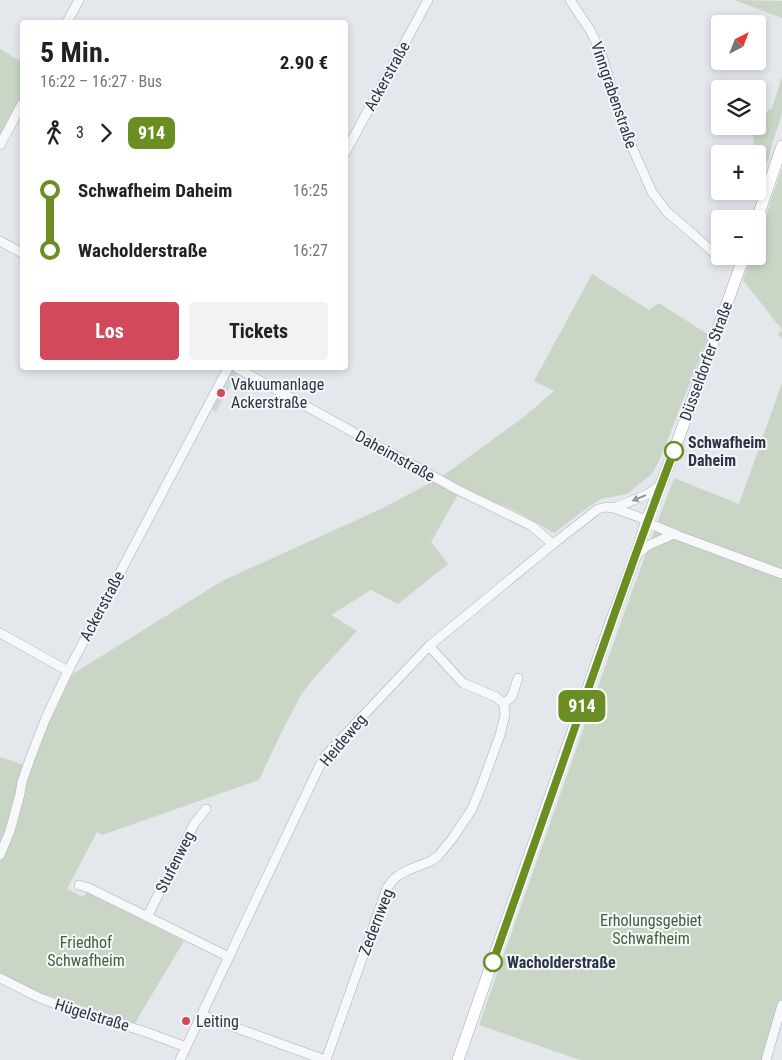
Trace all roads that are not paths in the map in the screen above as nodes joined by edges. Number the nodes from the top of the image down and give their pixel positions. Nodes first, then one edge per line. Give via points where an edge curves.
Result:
1 (79, 0) edge
2 (428, 0) edge
3 (570, 0) edge
4 (68, 20) edge
5 (20, 108) edge
6 (0, 145) edge
7 (782, 146) edge
8 (348, 147) edge
9 (760, 210) edge
10 (0, 241) edge
11 (711, 250) edge
12 (20, 252) edge
13 (741, 265) edge
14 (227, 370) edge
15 (241, 370) edge
16 (661, 485) junction
17 (614, 508) junction
18 (647, 520) junction
19 (674, 534) junction
20 (553, 544) junction
21 (636, 556) junction
22 (782, 574) edge
23 (0, 633) edge
24 (429, 646) junction
25 (68, 671) junction
26 (518, 678) dead end
27 (504, 704) junction
28 (206, 809) dead end
29 (0, 855) edge
30 (79, 885) dead end
31 (147, 917) junction
32 (229, 957) junction
33 (0, 978) edge
34 (782, 1005) edge
35 (201, 1015) junction
36 (186, 1047) junction
37 (180, 1060) edge
38 (326, 1060) edge
39 (458, 1060) edge
40 (766, 1060) edge

1 - 4 street
2 - 8 street, Ackerstraße
3 - 11 street, Vinngrabenstraße via 601,52 623,127 652,192 667,212
5 - 6 street
7 - 9 main road
10 - 12 street
13 - 16 main road, Düsseldorfer Straße
14 - 25 street, Ackerstraße
15 - 20 street, Daheimstraße via 458,490 532,526
16 -> 17 street, Heideweg
16 - 18 main road, Düsseldorfer Straße
17 - 18 street
17 - 20 street, Heideweg via 598,509
18 - 19 street
18 - 21 main road, Düsseldorfer Straße
19 - 21 street via 647,546
19 - 22 street
20 - 24 street, Heideweg
21 - 39 main road, Düsseldorfer Straße
23 - 25 street
24 - 27 street via 463,683 496,697
24 - 32 street, Heideweg via 326,755
25 - 29 street, Ackerstraße via 30,759
26 - 27 street, Zedernweg via 512,696
27 - 38 street, Zedernweg via 506,715 500,735 472,809 438,856 399,875 387,888
28 - 31 street, Stufenweg via 194,824
30 - 31 street
31 - 32 street
32 - 35 street, Heideweg
33 - 36 street, Hügelstraße via 66,1008
34 - 40 street
35 - 36 street, Heideweg
35 - 38 street
36 - 37 street, Heideweg

